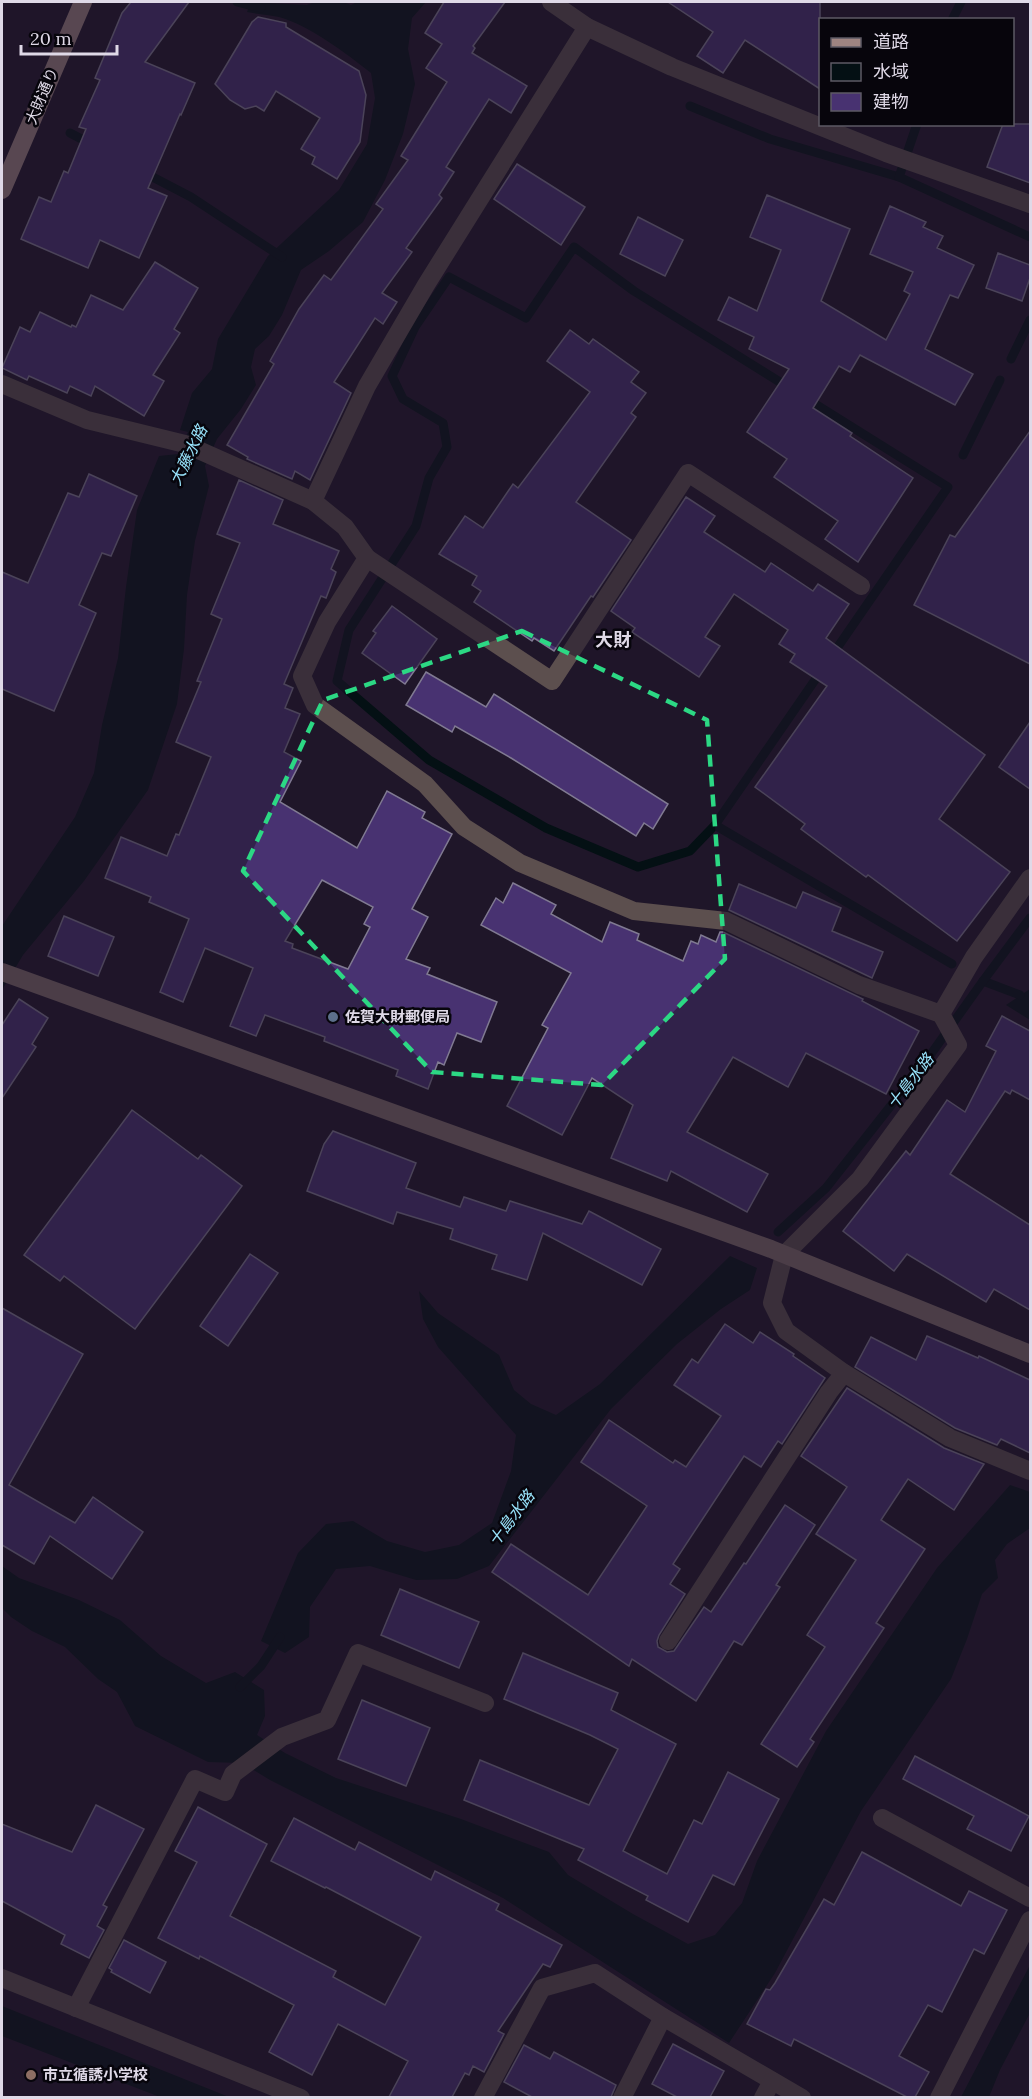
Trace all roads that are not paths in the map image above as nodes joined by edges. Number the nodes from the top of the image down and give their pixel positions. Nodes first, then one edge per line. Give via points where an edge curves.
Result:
1 (83, 2) edge
2 (551, 2) edge
3 (587, 27) junction
4 (2, 190) edge
5 (1030, 204) edge
6 (2, 384) edge
7 (312, 501) junction
8 (373, 562) junction
9 (861, 586) dead end
10 (1030, 878) edge
11 (2, 972) edge
12 (941, 1014) junction
13 (784, 1255) junction
14 (1030, 1354) edge
15 (844, 1373) junction
16 (1030, 1471) edge
17 (668, 1641) dead end
18 (485, 1703) dead end
19 (882, 1818) dead end
20 (1030, 1898) edge
21 (1030, 1920) edge
22 (2, 1978) edge
23 (76, 2008) junction
24 (663, 2017) junction
25 (768, 2089) edge
26 (301, 2097) edge
27 (483, 2097) edge
28 (622, 2097) edge
29 (802, 2097) edge
30 (939, 2097) edge

1 - 4 main road, 大財通り
2 - 3 street
3 - 5 street via 672,67 886,153
3 - 7 street via 367,386
6 - 7 street via 87,420 185,444
7 - 8 street via 345,527
8 - 9 street via 552,681 688,473
8 - 12 street via 327,622 302,676 315,705 425,784 464,827 520,863 634,911 726,921 859,985
10 - 12 street via 974,957
11 - 13 street
12 - 13 street via 958,1046 860,1179
13 - 14 street
13 - 15 street via 772,1303 786,1331
15 - 16 street via 950,1438
15 - 17 street
18 - 23 street via 358,1653 327,1720 282,1737 233,1774 225,1792 195,1779
19 - 20 street
21 - 30 street
22 - 23 street
23 - 26 street
24 - 25 street
24 - 27 street via 595,1973 542,1988
24 - 28 street
25 - 29 street

